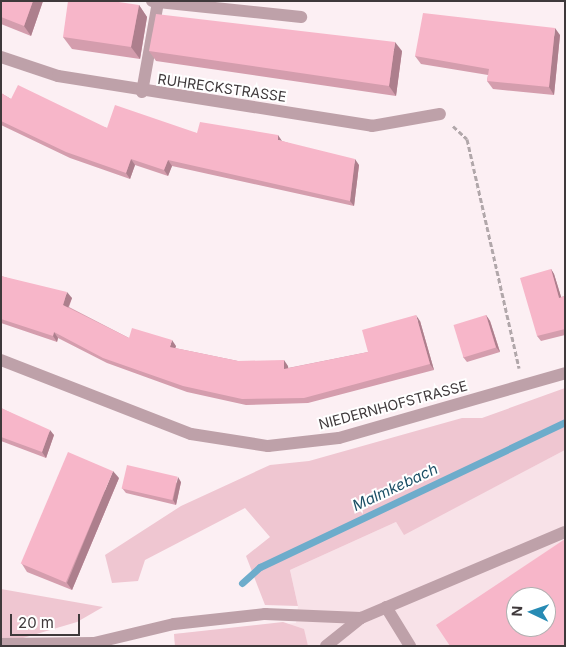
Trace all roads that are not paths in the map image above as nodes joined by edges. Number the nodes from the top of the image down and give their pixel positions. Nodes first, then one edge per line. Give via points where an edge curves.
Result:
1 (154, 2) edge
2 (301, 17) dead end
3 (1, 57) edge
4 (142, 92) junction
5 (440, 114) road end
6 (1, 360) edge
7 (565, 373) edge
8 (565, 532) edge
9 (386, 607) junction
10 (360, 618) junction
11 (1, 644) edge
12 (326, 646) edge
13 (410, 646) edge

1 - 2 street
1 - 4 street
3 - 4 street, RUHRECKSTRASSE via 58,76
4 - 5 street, RUHRECKSTRASSE via 372,126
6 - 7 street, NIEDERNHOFSTRASSE via 190,434 268,446 339,438
8 - 9 street
9 - 10 street
9 - 13 street
10 - 11 street via 264,614 174,624 94,643
10 - 12 street

